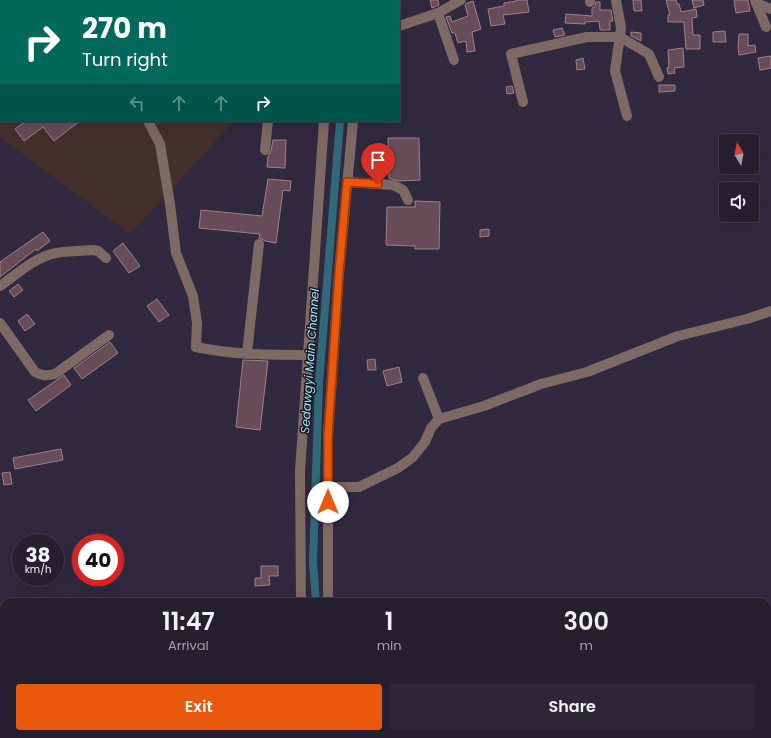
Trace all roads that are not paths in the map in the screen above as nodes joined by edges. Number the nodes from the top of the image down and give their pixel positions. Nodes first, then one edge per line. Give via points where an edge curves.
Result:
1 (461, 0) edge
2 (616, 0) edge
3 (756, 2) edge
4 (771, 9) edge
5 (438, 13) junction
6 (400, 26) edge
7 (766, 27) dead end
8 (620, 37) junction
9 (454, 60) dead end
10 (658, 77) dead end
11 (523, 102) dead end
12 (627, 116) dead end
13 (149, 122) edge
14 (268, 122) edge
15 (324, 122) edge
16 (353, 122) edge
17 (265, 150) dead end
18 (347, 182) junction
19 (408, 200) dead end
20 (259, 244) dead end
21 (106, 258) dead end
22 (0, 286) edge
23 (771, 311) edge
24 (0, 323) edge
25 (109, 335) dead end
26 (247, 353) junction
27 (308, 355) junction
28 (423, 378) dead end
29 (439, 419) junction
30 (328, 486) junction
31 (300, 598) edge
32 (328, 598) edge

1 - 5 street
2 - 8 street
3 - 4 street
3 - 7 street
5 - 6 street
5 - 9 street
8 - 10 street via 649,54
8 - 11 street via 587,37 511,54
8 - 12 street via 615,71
13 - 26 street via 160,144 176,253 193,296 198,323 196,347
14 - 17 street
15 - 27 street
16 - 18 street
18 - 19 street via 393,186 403,190
18 - 30 street via 328,429
20 - 26 street
21 - 22 street via 93,250 55,254 35,262
23 - 29 street via 678,336 587,372 541,384 484,406
24 - 25 street via 35,372 48,376 55,374
26 - 27 street
27 - 31 street via 300,471
28 - 29 street
29 - 30 street via 413,457 398,468 359,487
30 - 32 street

